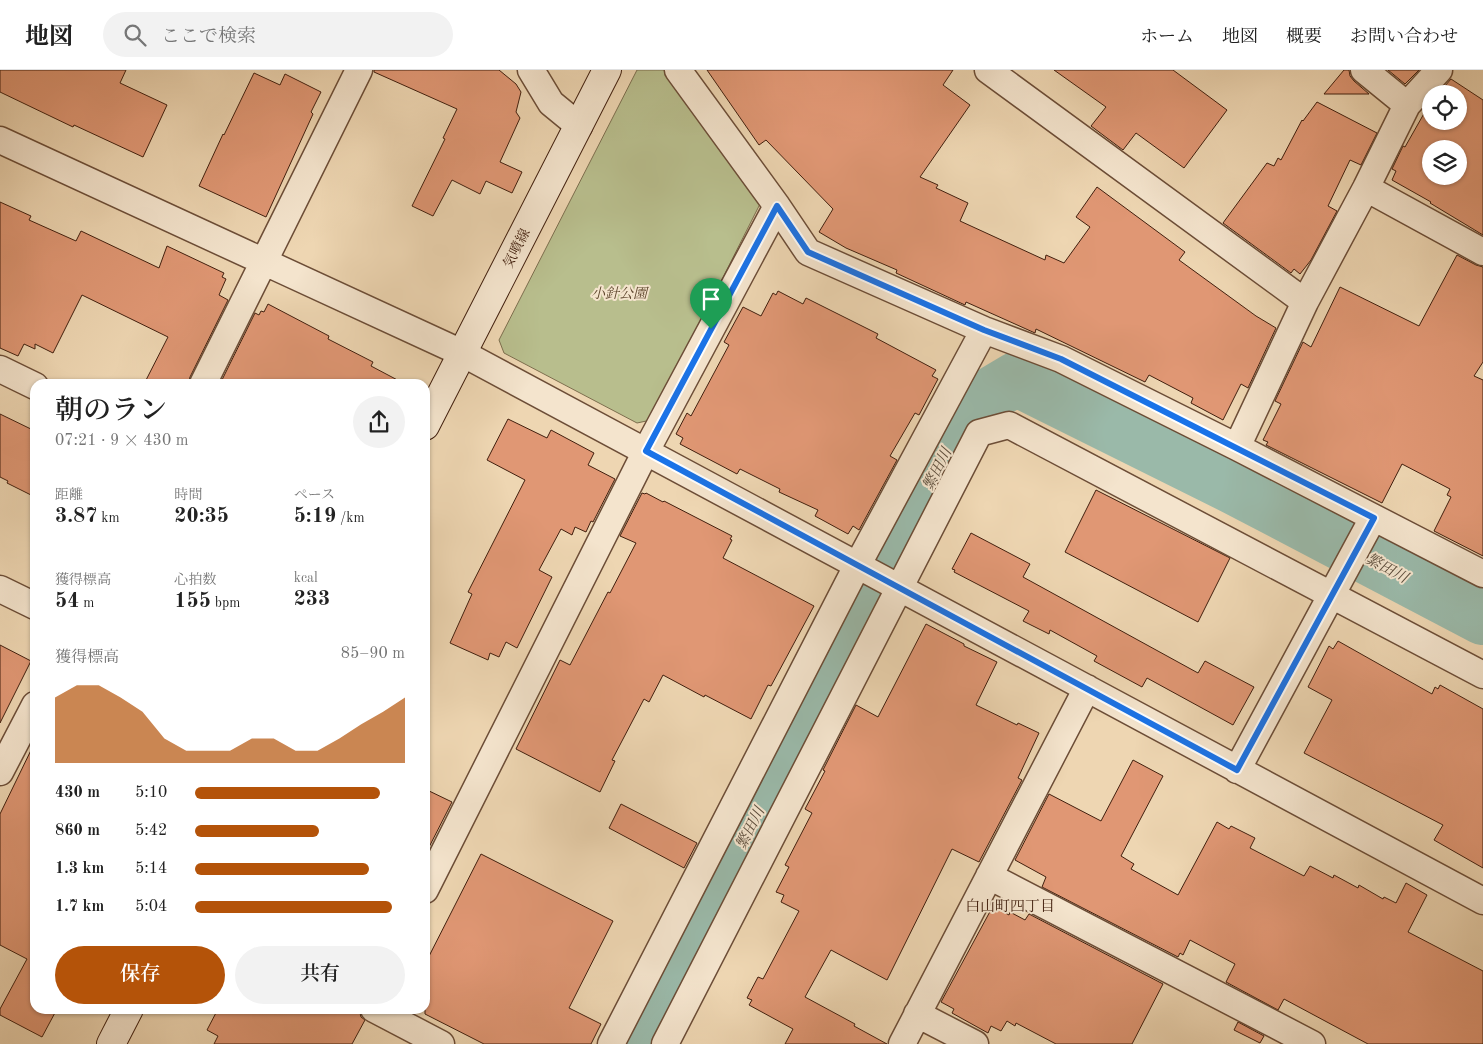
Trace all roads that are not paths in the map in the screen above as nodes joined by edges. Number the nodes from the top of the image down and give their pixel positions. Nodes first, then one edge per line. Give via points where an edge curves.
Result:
1 (531, 70) edge
2 (607, 70) edge
3 (678, 70) edge
4 (988, 70) edge
5 (1364, 70) edge
6 (1439, 70) edge
7 (350, 73) edge
8 (1407, 105) junction
9 (579, 126) junction
10 (0, 140) edge
11 (1366, 188) junction
12 (777, 206) junction
13 (1483, 252) edge
14 (264, 263) junction
15 (1305, 302) junction
16 (984, 330) junction
17 (462, 353) junction
18 (0, 369) edge
19 (206, 379) edge
20 (30, 384) edge
21 (430, 416) edge
22 (1238, 447) junction
23 (646, 451) junction
24 (1374, 518) junction
25 (857, 566) junction
26 (1483, 574) edge
27 (0, 588) edge
28 (900, 588) junction
29 (1331, 596) junction
30 (30, 603) edge
31 (1483, 675) edge
32 (1087, 688) junction
33 (30, 715) edge
34 (1237, 770) junction
35 (0, 772) edge
36 (989, 876) junction
37 (430, 880) edge
38 (1483, 901) edge
39 (127, 1014) edge
40 (384, 1014) edge
41 (917, 1014) junction
42 (111, 1044) edge
43 (441, 1044) edge
44 (611, 1044) edge
45 (665, 1044) edge
46 (902, 1044) edge
47 (975, 1044) edge
48 (1312, 1044) edge

1 - 9 street via 551,103
2 - 9 street, 気噴線
3 - 12 street
4 - 15 street
5 - 8 street
6 - 8 street
7 - 14 street
8 - 11 street
9 - 17 street, 気噴線
10 - 14 street
11 - 13 street
11 - 15 street
12 - 16 street via 808,252
12 - 23 street
14 - 17 street
14 - 19 street
15 - 22 street
16 - 22 street via 1061,359
16 - 25 street
17 - 21 street, 気噴線
17 - 23 street
18 - 20 street
22 - 24 street
23 - 25 street
23 - 37 street
24 - 26 street
24 - 29 street
25 - 28 street
25 - 44 street
27 - 30 street
28 - 29 street via 979,433 1009,425
28 - 32 street
28 - 45 street
29 - 31 street
29 - 34 street
32 - 34 street
32 - 36 street
33 - 35 street
34 - 38 street
36 - 41 street
36 - 48 street
39 - 42 street
40 - 43 street
41 - 46 street
41 - 47 street

